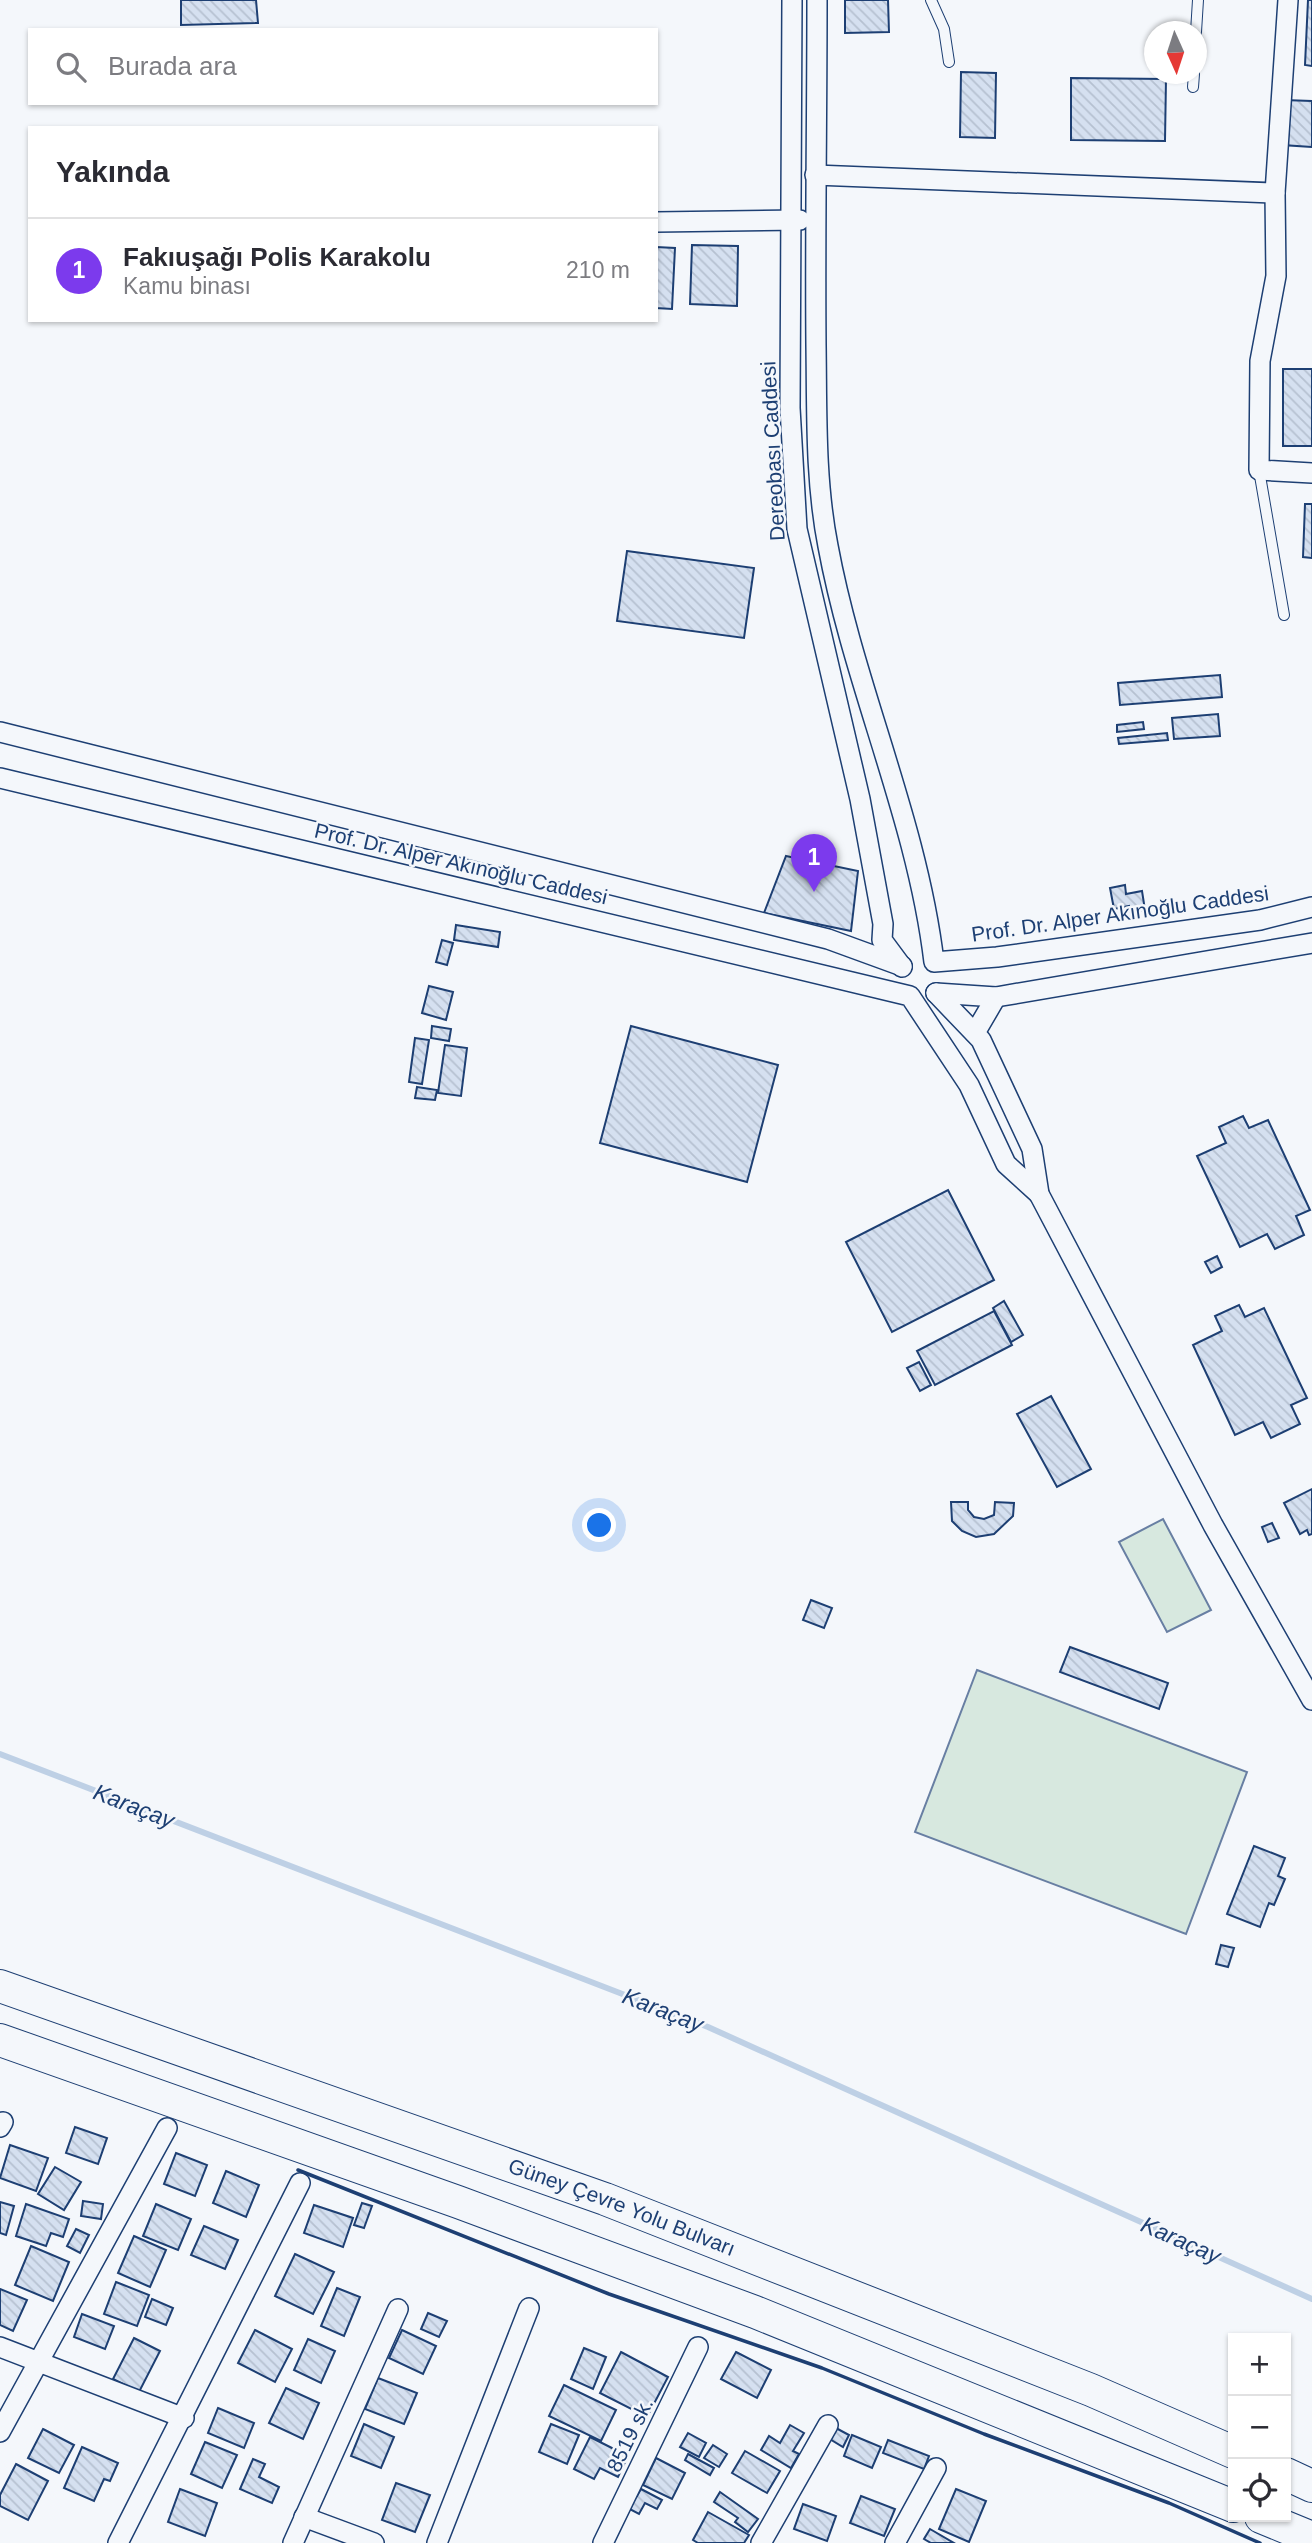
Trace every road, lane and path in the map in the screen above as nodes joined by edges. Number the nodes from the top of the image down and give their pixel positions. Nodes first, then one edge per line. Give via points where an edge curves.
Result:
1 (792, 0) edge
2 (817, 0) edge
3 (931, 0) edge
4 (1198, 0) edge
5 (1288, 0) edge
6 (1197, 21) edge
7 (949, 62) dead end
8 (1193, 84) edge
9 (1193, 87) dead end
10 (815, 175) junction
11 (1275, 193) junction
12 (790, 220) junction
13 (815, 220) junction
14 (658, 222) edge
15 (1259, 470) junction
16 (1312, 473) edge
17 (1284, 615) dead end
18 (0, 732) edge
19 (0, 778) edge
20 (1312, 907) edge
21 (882, 940) junction
22 (932, 942) junction
23 (1312, 943) edge
24 (854, 948) junction
25 (965, 960) junction
26 (934, 962) junction
27 (902, 967) junction
28 (936, 993) junction
29 (910, 996) junction
30 (996, 997) junction
31 (975, 1033) junction
32 (1040, 1194) junction
33 (1312, 1700) edge
34 (0, 1986) edge
35 (0, 2040) edge
36 (167, 2128) dead end
37 (300, 2183) dead end
38 (529, 2308) dead end
39 (398, 2309) dead end
40 (0, 2347) edge
41 (698, 2347) dead end
42 (39, 2364) junction
43 (184, 2418) junction
44 (828, 2425) dead end
45 (0, 2432) edge
46 (1228, 2450) edge
47 (936, 2468) dead end
48 (1291, 2476) edge
49 (1312, 2486) edge
50 (1228, 2504) edge
51 (304, 2517) junction
52 (1273, 2522) edge
53 (1312, 2538) edge
54 (118, 2543) edge
55 (293, 2543) edge
56 (374, 2543) edge
57 (437, 2543) edge
58 (603, 2543) edge
59 (761, 2543) edge
60 (895, 2543) edge

1 - 12 street, Dereobası Caddesi
2 - 10 street
3 - 7 lane via 944,29
4 - 6 lane
5 - 11 street
8 - 9 lane
10 - 11 street
10 - 13 street
11 - 15 street via 1276,275 1259,361
12 - 13 street
12 - 14 street
12 - 21 street, Dereobası Caddesi via 790,408 797,529 860,799
13 - 22 street via 817,455 827,544 847,629 928,907
15 - 16 street
15 - 17 lane
18 - 24 street, Prof. Dr. Alper Akınoğlu Caddesi
19 - 29 street, Prof. Dr. Alper Akınoğlu Caddesi
20 - 25 street, Prof. Dr. Alper Akınoğlu Caddesi via 1260,919
21 - 24 street
21 - 27 street
22 - 25 street
22 - 26 street
23 - 30 street
24 - 27 street, Prof. Dr. Alper Akınoğlu Caddesi
25 - 26 street, Prof. Dr. Alper Akınoğlu Caddesi
26 - 27 street via 914,958
26 - 28 street via 942,981
27 - 29 street via 901,986
28 - 29 street via 923,999
28 - 30 street
28 - 31 street
29 - 32 street via 969,1085 1006,1164
30 - 31 street
31 - 32 street via 1032,1149
32 - 33 street via 1213,1525
34 - 46 highway, Güney Çevre Yolu Bulvarı via 605,2199 1091,2390
35 - 50 highway via 755,2312
36 - 42 street
37 - 43 street
38 - 57 street
39 - 51 street
40 - 42 street
41 - 58 street, 8519 sk.
42 - 43 street
42 - 45 street
43 - 54 street
44 - 59 street
47 - 60 street
48 - 49 highway
51 - 55 street
51 - 56 street
52 - 53 highway

